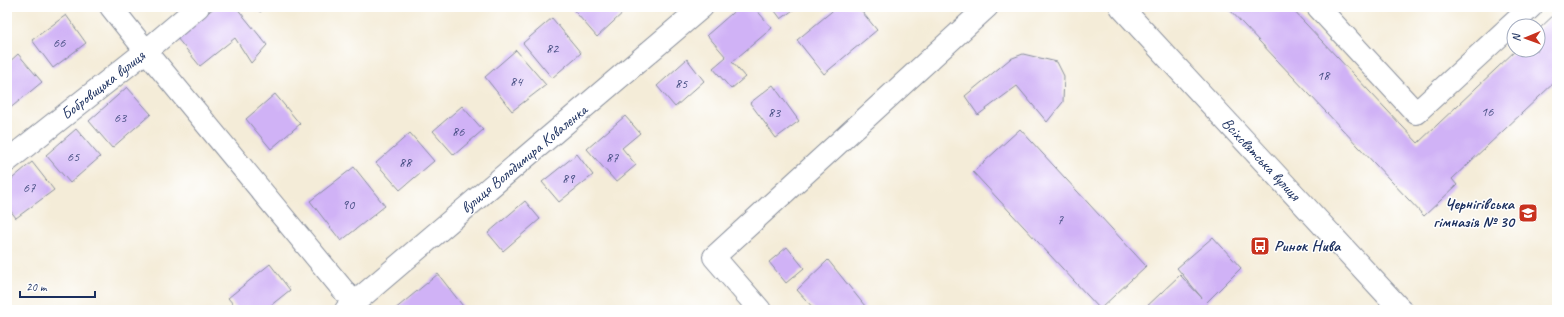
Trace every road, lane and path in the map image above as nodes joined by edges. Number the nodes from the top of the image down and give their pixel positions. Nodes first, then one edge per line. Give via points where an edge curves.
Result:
1 (111, 7) edge
2 (198, 7) edge
3 (702, 7) edge
4 (987, 7) edge
5 (1121, 7) edge
6 (1318, 7) edge
7 (1531, 7) edge
8 (146, 51) junction
9 (7, 161) edge
10 (350, 306) edge
11 (760, 310) edge
12 (1401, 310) edge

1 - 8 street
2 - 8 street, Бобровицька вулиця
3 - 10 street, вулиця Володимира Коваленка
4 - 11 street via 714,258
5 - 12 street, Всіхсвятська вулиця
6 - 7 street via 1416,113
8 - 9 street, Бобровицька вулиця
8 - 10 street

